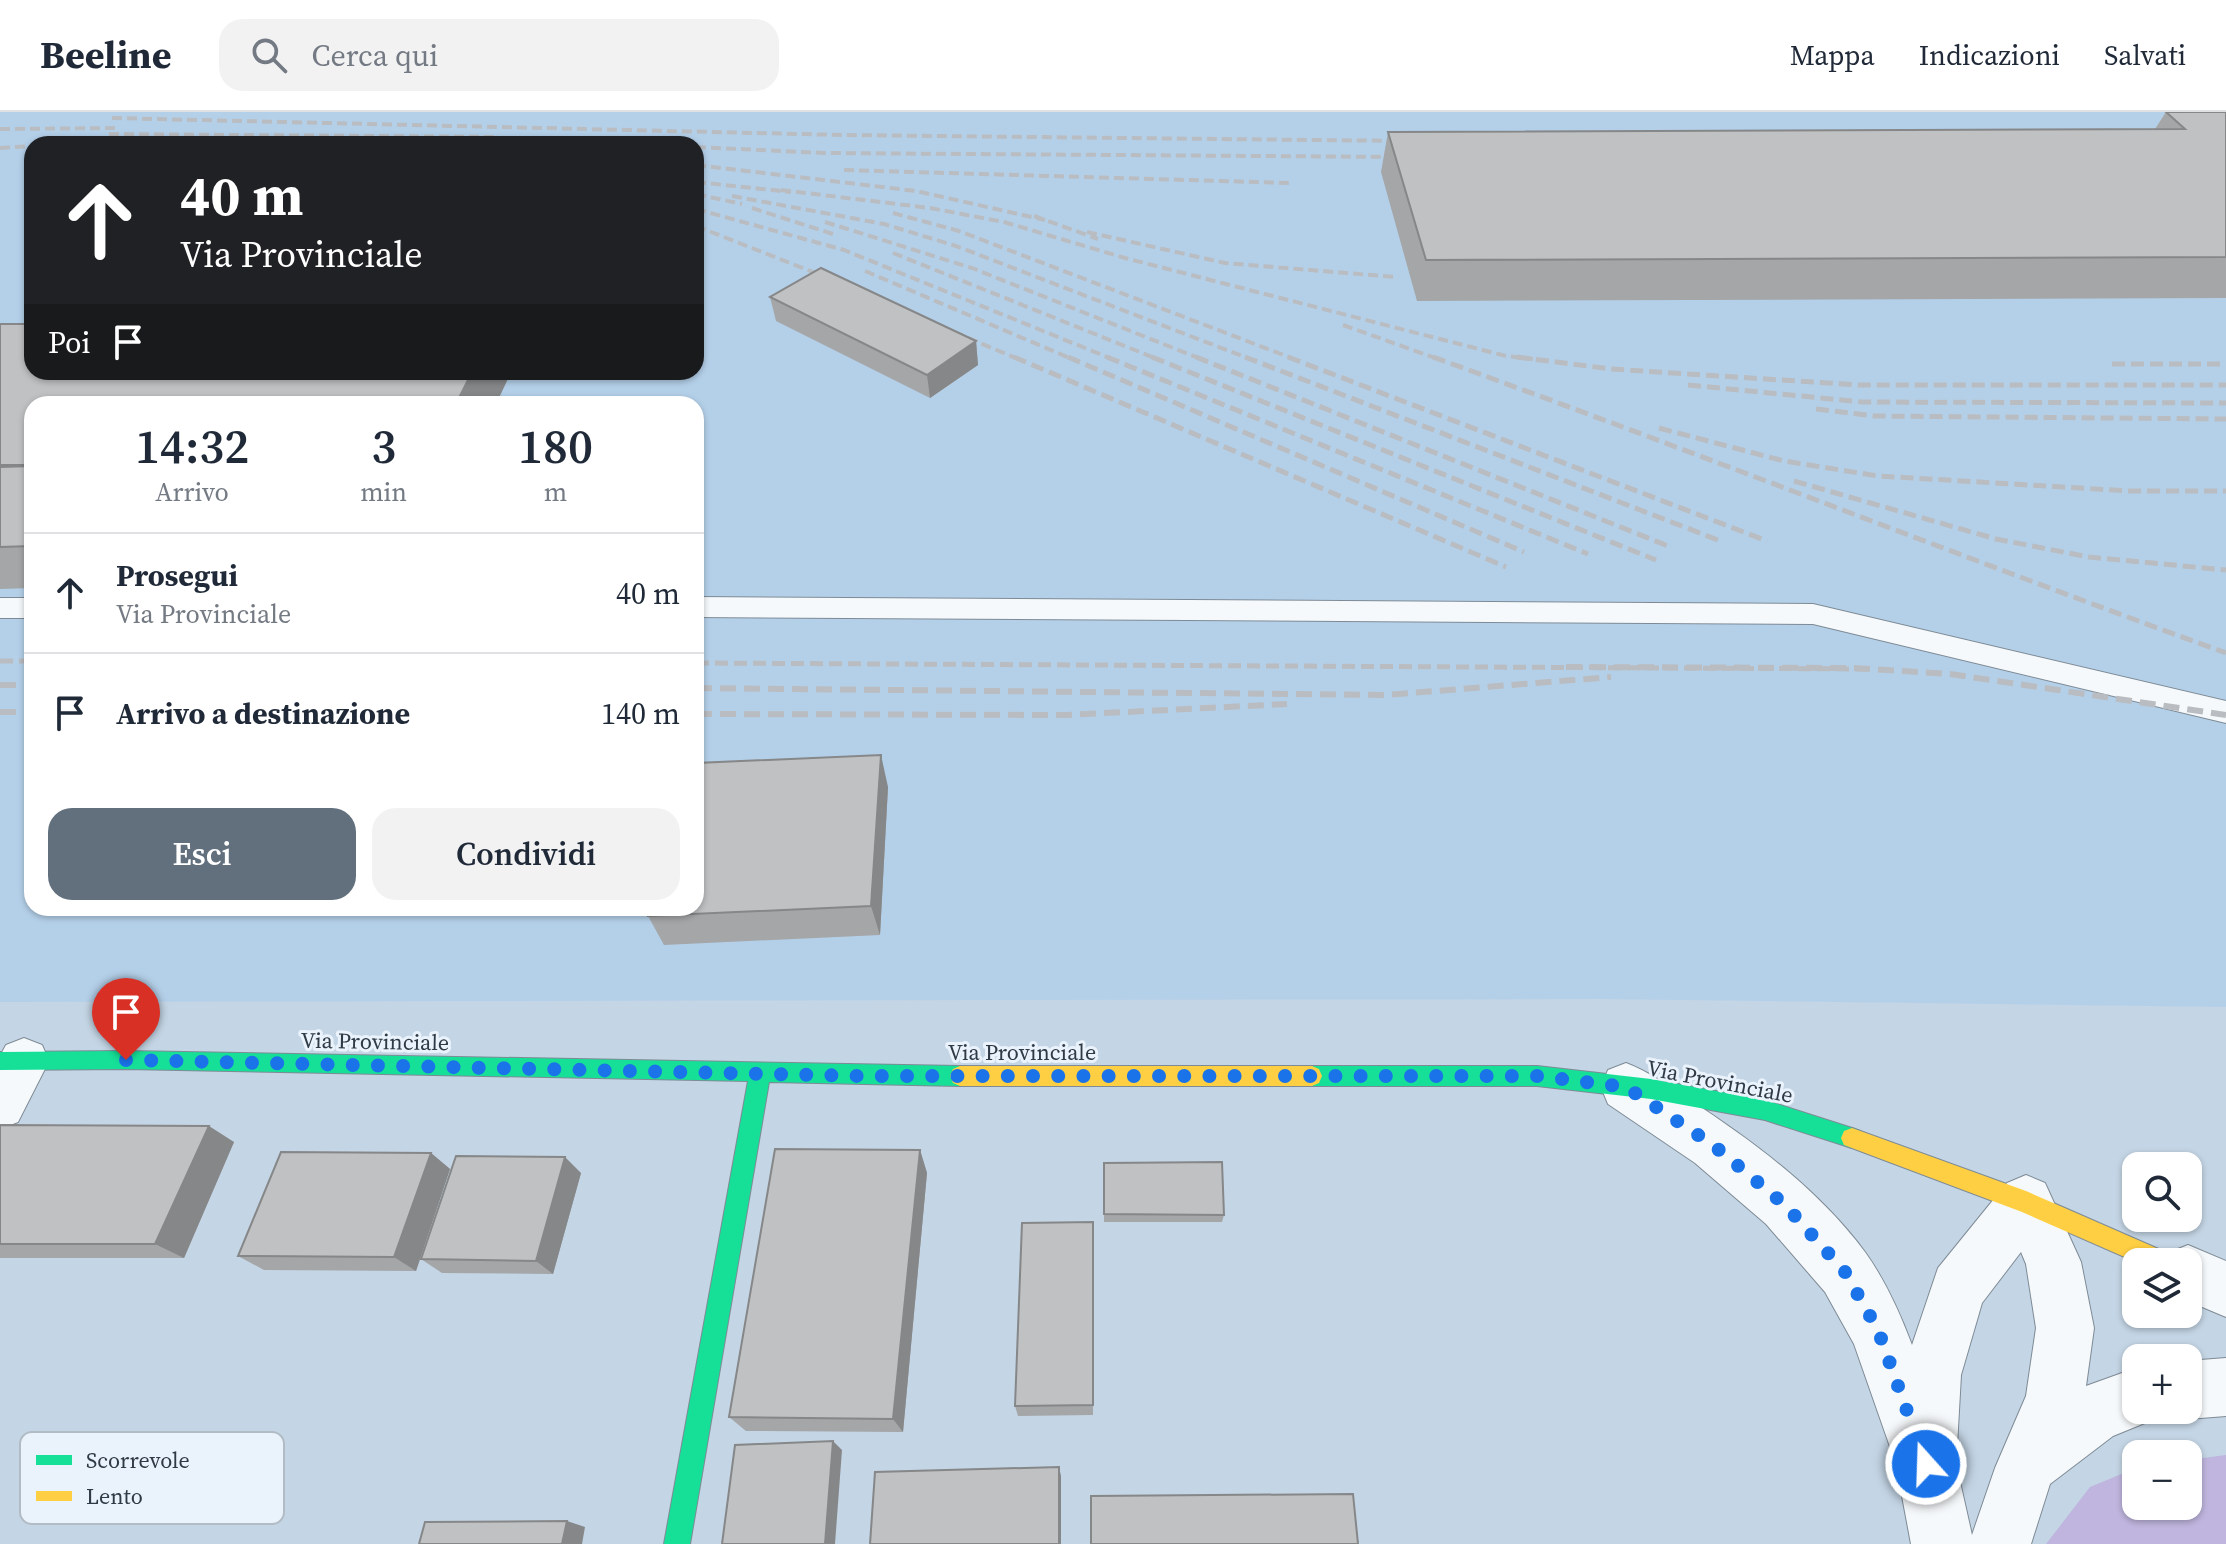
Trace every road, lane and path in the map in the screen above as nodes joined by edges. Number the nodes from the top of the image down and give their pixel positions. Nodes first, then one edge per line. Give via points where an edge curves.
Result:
1 (704, 607) edge
2 (0, 608) edge
3 (24, 608) edge
4 (2226, 712) edge
5 (12, 1061) edge
6 (760, 1073) junction
7 (1626, 1087) junction
8 (0, 1105) edge
9 (2026, 1202) junction
10 (2130, 1248) edge
11 (2202, 1279) edge
12 (2226, 1289) edge
13 (2226, 1387) edge
14 (2202, 1389) edge
15 (2122, 1401) edge
16 (1926, 1464) junction
17 (2025, 1468) junction
18 (677, 1544) edge
19 (1942, 1544) edge
20 (2000, 1544) edge

1 - 4 lane via 1813,614
2 - 3 lane
5 - 6 street, Via Provinciale
5 - 8 street
6 - 7 street, Via Provinciale via 1537,1076
6 - 18 street
7 - 9 street, Via Provinciale via 1765,1110
7 - 16 street via 1713,1145 1785,1205 1845,1272 1878,1330
9 - 10 street, Via Provinciale
9 - 16 street via 1958,1288 1932,1375
9 - 17 street via 2053,1262 2065,1328 2055,1398
11 - 12 street
13 - 14 street
15 - 17 street via 2080,1420
16 - 19 street
17 - 20 street

